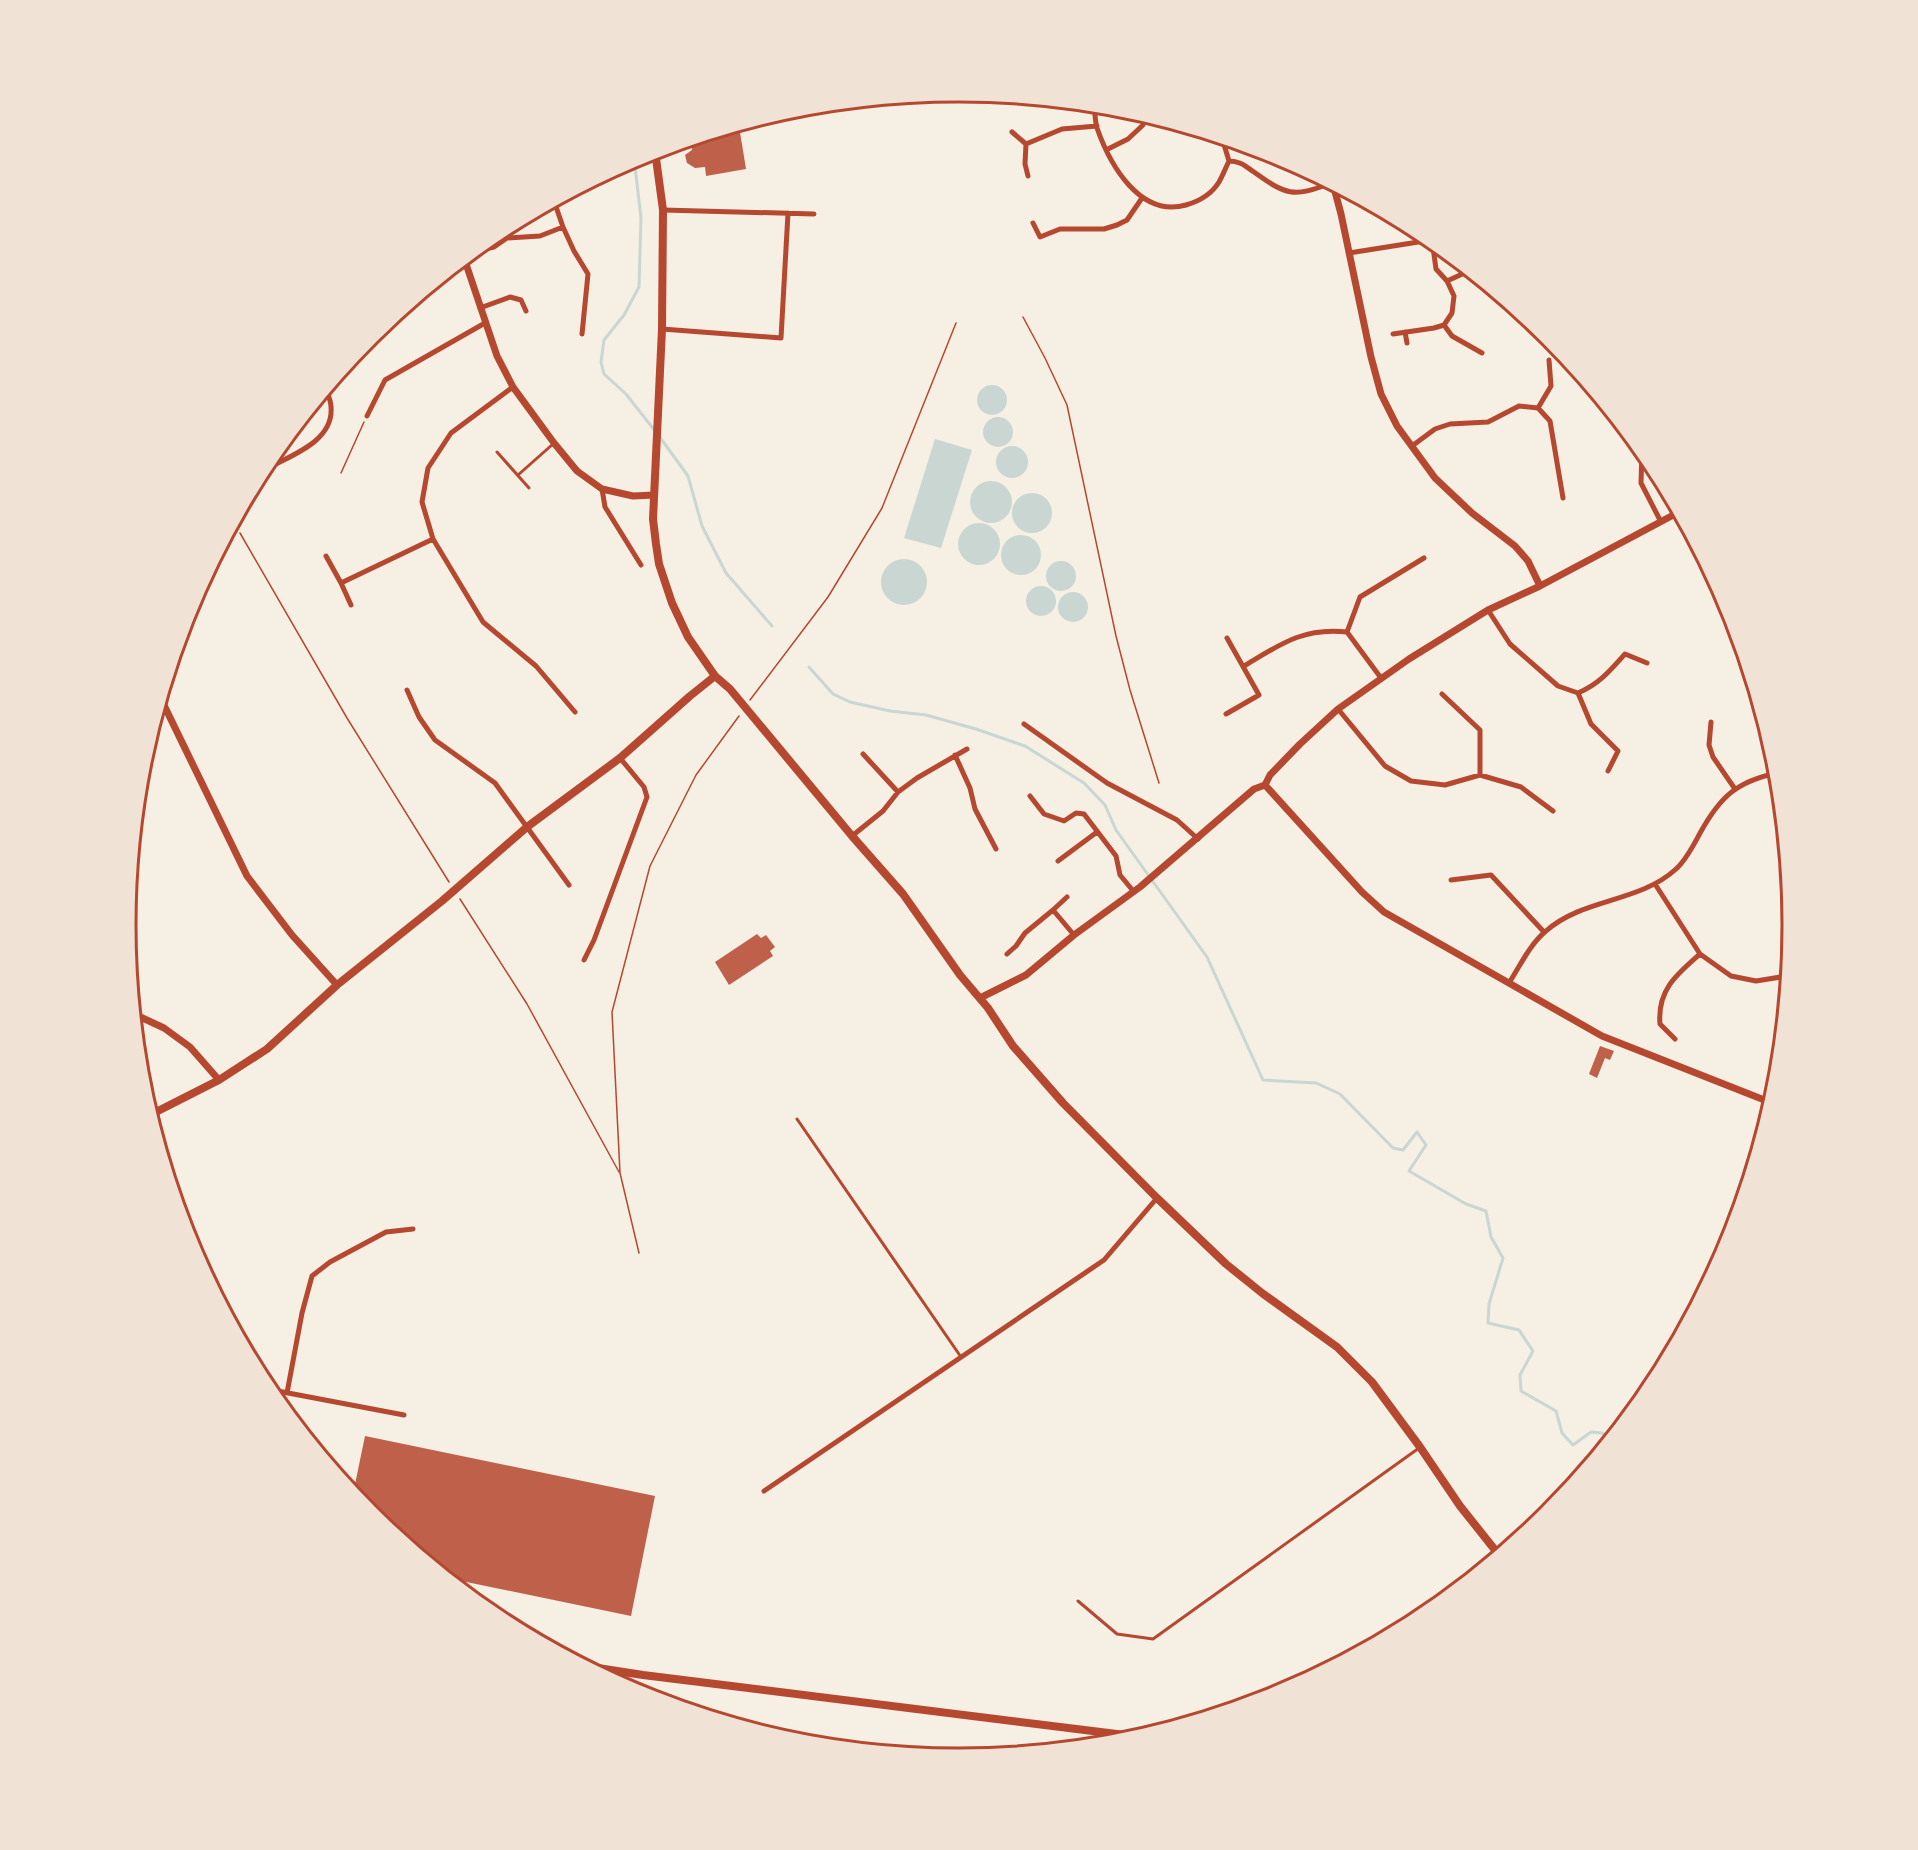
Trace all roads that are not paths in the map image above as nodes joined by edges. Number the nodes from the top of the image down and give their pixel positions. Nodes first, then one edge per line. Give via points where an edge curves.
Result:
1 (1095, 114) edge
2 (1143, 123) edge
3 (1097, 126) junction
4 (1012, 132) dead end
5 (1026, 144) junction
6 (1224, 146) edge
7 (1106, 150) junction
8 (656, 160) edge
9 (1229, 161) junction
10 (1028, 176) dead end
11 (1322, 187) edge
12 (1335, 193) edge
13 (1142, 198) junction
14 (556, 208) edge
15 (663, 210) junction
16 (788, 213) junction
17 (814, 214) dead end
18 (1033, 222) dead end
19 (563, 227) junction
20 (1418, 242) edge
21 (493, 247) edge
22 (1349, 253) junction
23 (1434, 254) edge
24 (467, 266) edge
25 (1462, 274) edge
26 (1447, 281) junction
27 (480, 308) junction
28 (526, 311) dead end
29 (485, 322) junction
30 (1444, 325) junction
31 (662, 329) junction
32 (1405, 332) junction
33 (582, 334) dead end
34 (1393, 334) dead end
35 (1407, 343) dead end
36 (1482, 353) dead end
37 (1549, 360) dead end
38 (513, 387) junction
39 (329, 396) edge
40 (1538, 408) junction
41 (367, 416) road end
42 (554, 443) junction
43 (1412, 446) junction
44 (497, 452) dead end
45 (279, 462) edge
46 (1642, 466) edge
47 (518, 475) junction
48 (529, 488) dead end
49 (602, 489) junction
50 (654, 495) junction
51 (1563, 498) dead end
52 (1673, 515) edge
53 (1661, 522) junction
54 (433, 539) junction
55 (326, 556) dead end
56 (1424, 558) dead end
57 (641, 564) dead end
58 (341, 583) junction
59 (1540, 586) junction
60 (351, 605) dead end
61 (1488, 610) junction
62 (1347, 632) junction
63 (1227, 638) dead end
64 (1647, 663) dead end
65 (1244, 666) junction
66 (716, 676) junction
67 (1381, 678) junction
68 (407, 690) dead end
69 (1578, 693) junction
70 (1442, 694) dead end
71 (165, 708) edge
72 (1338, 709) junction
73 (575, 712) dead end
74 (1226, 714) dead end
75 (1711, 722) dead end
76 (1024, 724) dead end
77 (966, 749) dead end
78 (863, 754) dead end
79 (955, 755) junction
80 (620, 758) junction
81 (1608, 771) dead end
82 (1480, 775) junction
83 (1768, 775) edge
84 (1265, 785) junction
85 (1735, 789) junction
86 (898, 792) junction
87 (1030, 796) dead end
88 (1553, 811) dead end
89 (526, 827) junction
90 (1097, 832) junction
91 (852, 836) junction
92 (1198, 839) junction
93 (996, 849) dead end
94 (1058, 861) dead end
95 (1451, 880) dead end
96 (1655, 884) junction
97 (569, 885) dead end
98 (1137, 890) junction
99 (1067, 897) dead end
100 (1053, 910) junction
101 (1544, 932) junction
102 (1074, 935) junction
103 (1007, 954) dead end
104 (1700, 954) junction
105 (584, 960) dead end
106 (1780, 977) edge
107 (1509, 983) junction
108 (337, 985) junction
109 (980, 998) junction
110 (142, 1018) edge
111 (1675, 1039) dead end
112 (219, 1080) junction
113 (1763, 1099) edge
114 (158, 1111) edge
115 (797, 1119) dead end
116 (1157, 1198) junction
117 (413, 1229) dead end
118 (961, 1357) junction
119 (282, 1392) edge
120 (287, 1393) junction
121 (404, 1415) dead end
122 (1420, 1447) junction
123 (764, 1491) dead end
124 (1495, 1550) edge
125 (1078, 1601) dead end
126 (609, 1669) edge
127 (1112, 1733) edge

1 - 3 street
2 - 7 street via 1128,139
3 - 5 street via 1062,129
3 - 7 street
4 - 5 street
5 - 10 street
6 - 9 street
7 - 13 street via 1112,164
8 - 15 main road
9 - 11 street via 1238,161 1279,189 1295,193
9 - 13 street via 1220,182 1199,202 1180,207 1159,206
12 - 22 street
13 - 18 street via 1127,220 1104,229 1060,229 1040,237
14 - 19 street
15 - 16 street
15 - 31 main road
16 - 17 street
16 - 31 street via 781,338
19 - 21 street via 540,236 507,238
19 - 33 street via 588,274
20 - 22 street
22 - 43 street via 1381,394
23 - 26 street via 1436,269
24 - 27 street
25 - 26 street
26 - 30 street via 1454,296 1452,313
27 - 28 street via 510,297 521,300
27 - 29 street
29 - 38 street
29 - 41 street via 385,380
30 - 32 street
30 - 36 street via 1452,336
31 - 50 main road
32 - 34 street
32 - 35 street
37 - 40 street via 1551,386
38 - 42 street
38 - 54 street via 451,433 428,468 422,502
39 - 45 street via 330,420 321,436
40 - 43 street via 1519,406 1488,422 1450,424 1435,429
40 - 51 street via 1550,421
42 - 47 lane
42 - 49 street via 577,471
43 - 59 street via 1442,484 1515,546 1528,561
44 - 47 lane
46 - 53 street via 1641,483
47 - 48 lane
49 - 50 street
49 - 57 street via 605,507
50 - 66 main road via 653,519 664,580 688,637
52 - 53 street
53 - 59 street
54 - 58 street
54 - 73 street via 483,622 536,666
55 - 58 street
56 - 62 street via 1360,597
58 - 60 street
59 - 61 street
61 - 67 street
61 - 69 street via 1510,644 1558,686
62 - 65 street via 1318,632 1289,639
62 - 67 street
63 - 65 street
64 - 69 street via 1625,654 1593,687
65 - 74 street via 1259,695
66 - 80 main road
66 - 91 main road
67 - 72 street
68 - 89 street via 435,740 495,783
69 - 81 street via 1591,724 1618,751
70 - 82 street via 1480,730
71 - 108 street via 247,876
72 - 82 street via 1385,766 1411,782 1445,784
72 - 84 street via 1299,744
75 - 85 street via 1713,757
76 - 92 street via 1107,783 1177,820
77 - 79 street
78 - 86 street
79 - 86 street
79 - 93 street
80 - 89 main road
80 - 105 street via 644,787 647,797
82 - 88 street via 1521,787
83 - 85 street
84 - 92 street via 1254,789
84 - 107 street via 1384,912
85 - 96 street via 1709,817 1677,868
86 - 91 street via 883,811
87 - 90 street via 1044,814 1064,821 1076,813 1084,814
89 - 97 street
89 - 108 main road
90 - 94 street
90 - 98 street via 1116,856 1120,875
91 - 109 main road via 903,894
92 - 98 street
95 - 101 street via 1491,875
96 - 101 street via 1584,909
96 - 104 street
98 - 102 street
99 - 100 street
100 - 102 street
100 - 103 street
101 - 107 street
102 - 109 street via 1026,975
104 - 106 street via 1731,976 1756,981
104 - 111 street via 1674,976 1662,999 1660,1024
107 - 113 street via 1602,1036
108 - 112 main road via 267,1049
109 - 116 main road via 1013,1046 1056,1095
110 - 112 street via 190,1047
112 - 114 main road
115 - 118 lane
116 - 118 street via 1104,1260
116 - 122 main road via 1226,1264 1337,1347 1372,1382
117 - 120 street via 386,1232 312,1276
118 - 123 street
119 - 120 street
120 - 121 street
122 - 124 main road
122 - 125 lane via 1153,1639 1117,1634
126 - 127 main road

